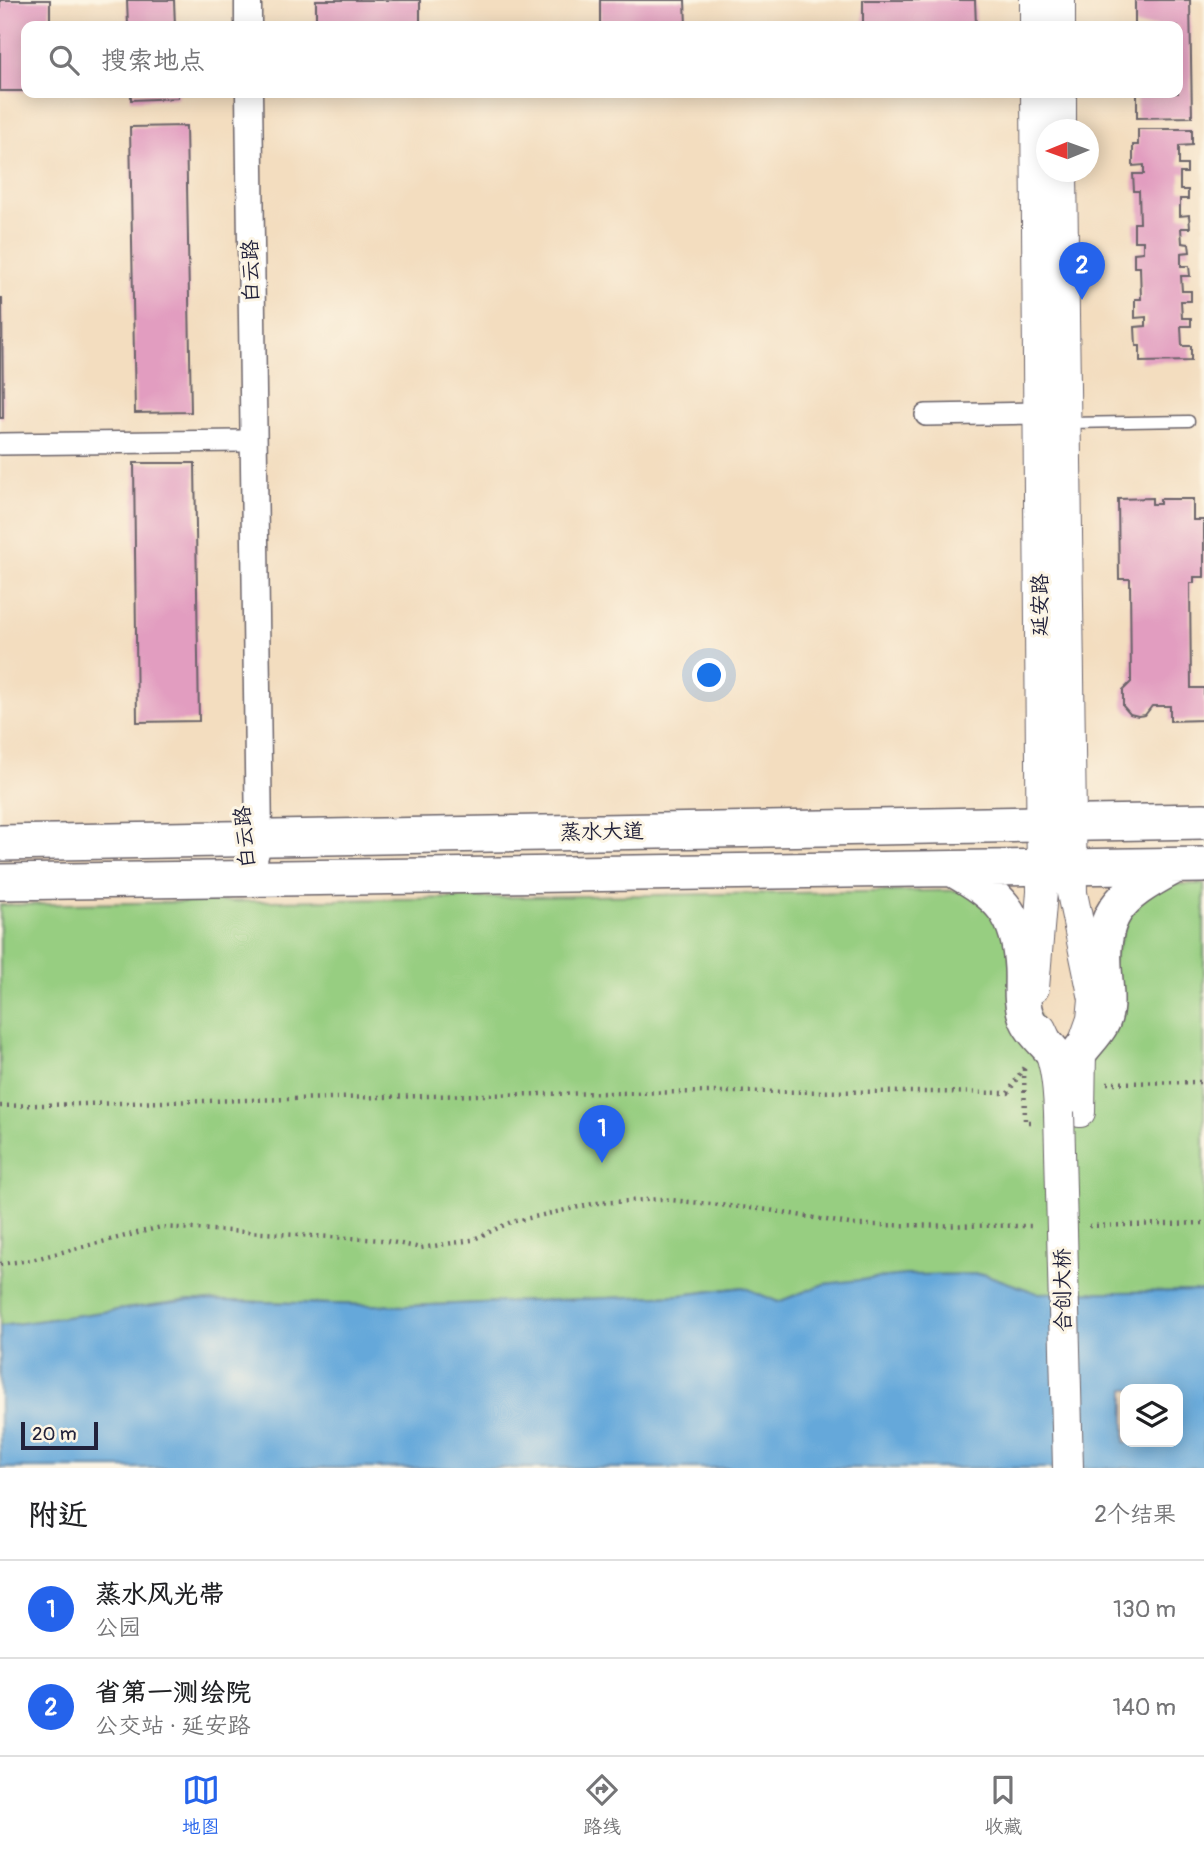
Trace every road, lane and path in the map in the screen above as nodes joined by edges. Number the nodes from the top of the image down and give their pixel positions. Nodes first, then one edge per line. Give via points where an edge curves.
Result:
1 (237, 0) edge
2 (248, 0) edge
3 (1035, 0) edge
4 (1060, 0) edge
5 (237, 21) edge
6 (248, 21) edge
7 (1035, 21) edge
8 (1060, 21) edge
9 (237, 98) edge
10 (249, 98) edge
11 (1036, 98) edge
12 (1061, 98) edge
13 (1062, 119) edge
14 (1062, 182) edge
15 (926, 415) dead end
16 (1052, 418) junction
17 (1189, 421) dead end
18 (241, 441) junction
19 (0, 444) edge
20 (1204, 821) edge
21 (1056, 822) junction
22 (250, 840) junction
23 (0, 843) edge
24 (1189, 865) edge
25 (1057, 867) junction
26 (953, 869) junction
27 (248, 879) junction
28 (0, 882) edge
29 (1052, 1056) junction
30 (1204, 1082) edge
31 (1107, 1083) dead end
32 (0, 1106) edge
33 (1069, 1112) junction
34 (1204, 1223) edge
35 (1044, 1226) dead end
36 (1083, 1226) dead end
37 (0, 1264) edge
38 (1068, 1468) edge
39 (1088, 1468) edge

1 - 5 street
2 - 6 street
3 - 7 main road
4 - 8 main road
9 - 18 street, 白云路
10 - 22 street, 白云路
11 - 16 main road, 延安路
12 - 13 main road
14 - 16 main road, 延安路
15 - 16 street
16 - 17 lane
16 - 21 main road, 延安路
18 - 19 street
18 - 22 street, 白云路
20 - 21 main road, 蒸水大道
21 - 22 main road, 蒸水大道
21 - 25 main road, 延安路
22 - 23 main road, 蒸水大道
22 - 27 street, 白云路
24 - 25 main road, 蒸水大道
24 - 29 main road via 1140,884 1119,902 1103,946 1107,1002 1102,1023
25 - 26 main road, 蒸水大道
25 - 29 main road, 延安路 via 1033,1000
25 - 29 main road, 延安路 via 1072,893 1094,999
26 - 27 main road, 蒸水大道
26 - 29 main road via 989,890 1007,910 1018,931 1021,1001 1027,1020
27 - 28 main road, 蒸水大道
29 - 32 path via 1008,1093 557,1094
29 - 33 main road, 延安路
30 - 31 path
33 - 38 main road, 合创大桥, bridge
33 - 39 main road, 合创大桥
34 - 36 path
35 - 37 path via 855,1224 661,1199 597,1203 511,1222 472,1240 421,1248 382,1240 161,1227 32,1261

